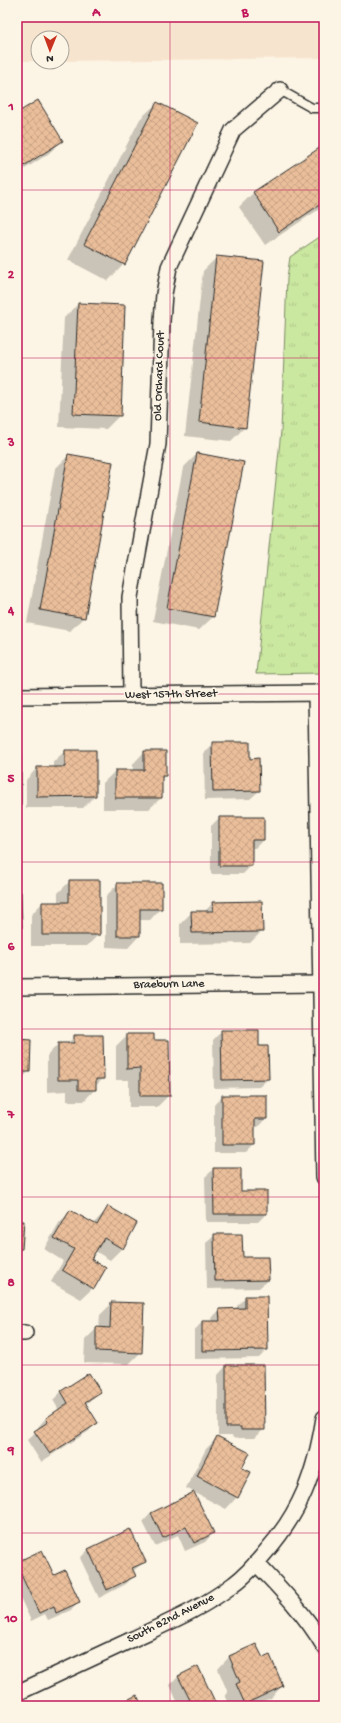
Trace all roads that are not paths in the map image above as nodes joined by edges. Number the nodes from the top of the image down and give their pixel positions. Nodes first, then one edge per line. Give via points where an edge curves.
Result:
1 (280, 90) joint
2 (324, 108) edge
3 (320, 693) edge
4 (131, 695) junction
5 (17, 696) edge
6 (322, 984) junction
7 (17, 987) edge
8 (324, 1177) edge
9 (324, 1418) edge
10 (256, 1563) junction
11 (324, 1646) edge
12 (17, 1693) edge

1 - 2 lane via 312,108
1 - 4 street, Old Orchard Court via 233,130 169,267 162,322 158,444 130,597
3 - 4 street, West 157th Street
3 - 6 street
4 - 5 street, West 157th Street
6 - 7 street, Braeburn Lane
6 - 8 street
9 - 10 street, South 82nd Avenue via 320,1445 307,1487 291,1519
10 - 11 street via 295,1605
10 - 12 street, South 82nd Avenue via 234,1584 200,1607

